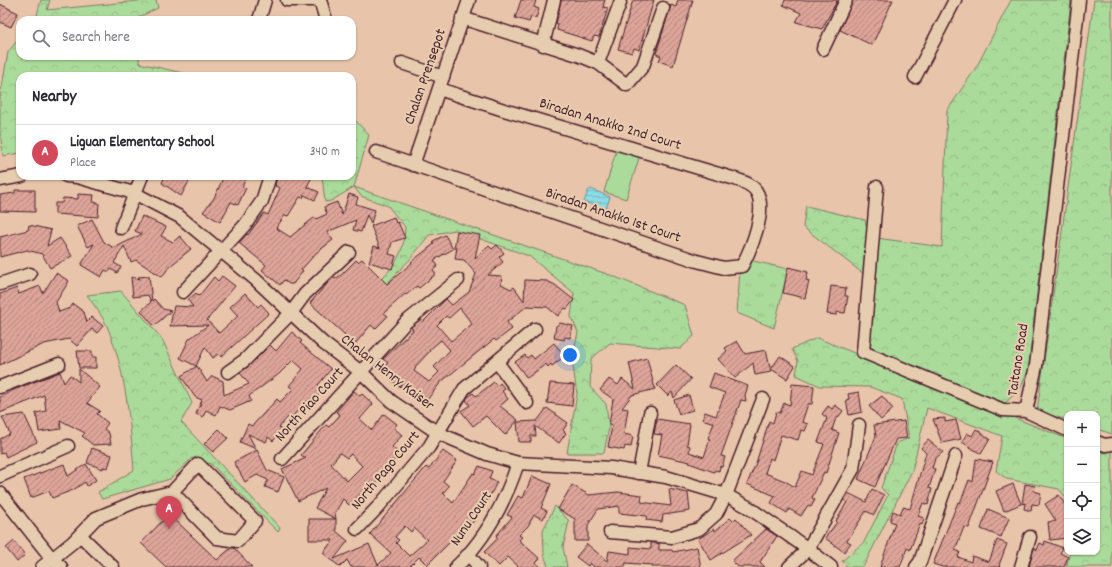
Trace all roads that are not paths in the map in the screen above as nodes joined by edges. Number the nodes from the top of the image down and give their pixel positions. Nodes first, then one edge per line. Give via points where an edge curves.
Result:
1 (265, 0) edge
2 (287, 0) edge
3 (313, 0) edge
4 (320, 0) edge
5 (554, 0) edge
6 (846, 0) edge
7 (955, 0) edge
8 (1079, 0) edge
9 (465, 1) edge
10 (620, 3) dead end
11 (663, 8) dead end
12 (260, 16) edge
13 (325, 16) edge
14 (462, 18) junction
15 (543, 45) junction
16 (823, 49) dead end
17 (402, 63) dead end
18 (598, 63) junction
19 (443, 77) junction
20 (915, 77) dead end
21 (439, 89) junction
22 (376, 152) dead end
23 (413, 165) junction
24 (16, 177) edge
25 (0, 180) edge
26 (88, 180) edge
27 (140, 180) edge
28 (269, 180) edge
29 (877, 187) dead end
30 (134, 193) junction
31 (761, 204) joint
32 (121, 228) dead end
33 (222, 251) junction
34 (349, 252) dead end
35 (30, 274) dead end
36 (458, 280) dead end
37 (0, 284) edge
38 (182, 292) dead end
39 (291, 313) junction
40 (535, 329) dead end
41 (497, 362) junction
42 (59, 364) dead end
43 (228, 372) dead end
44 (361, 372) junction
45 (0, 388) edge
46 (763, 399) dead end
47 (527, 403) dead end
48 (1026, 411) junction
49 (650, 414) dead end
50 (859, 425) dead end
51 (1064, 429) edge
52 (438, 433) junction
53 (1100, 443) edge
54 (1112, 444) edge
55 (68, 446) dead end
56 (956, 456) dead end
57 (282, 459) dead end
58 (518, 463) junction
59 (639, 473) junction
60 (0, 476) edge
61 (172, 492) junction
62 (0, 493) edge
63 (726, 495) junction
64 (357, 529) dead end
65 (610, 532) dead end
66 (80, 535) junction
67 (1030, 537) dead end
68 (808, 548) junction
69 (469, 555) junction
70 (57, 563) edge
71 (42, 567) edge
72 (113, 567) edge
73 (456, 567) edge
74 (480, 567) edge
75 (789, 567) edge
76 (831, 567) edge
77 (916, 567) edge
78 (1021, 567) edge

1 - 12 street
2 - 3 street
4 - 13 street
5 - 15 street
6 - 16 street
7 - 20 street
8 - 48 street, Taitano Road via 1036,366
9 - 14 street, Chalan Prensepot
10 - 18 street
11 - 18 street via 643,66 627,84
14 - 15 street
14 - 19 street, Chalan Prensepot
15 - 18 street
17 - 19 street
19 - 21 street, Chalan Prensepot
21 - 23 street, Chalan Prensepot
21 - 31 street, Biradan Anakko 2nd Court via 732,178 756,191
22 - 23 street
23 - 31 street, Biradan Anakko 1st Court via 724,268 742,266 755,237
24 - 25 street
26 - 30 street, Chalan Henry Kaiser
27 - 30 street
28 - 33 street via 262,201
29 - 48 street, Taitano Road via 863,352 1003,410
30 - 32 street
30 - 33 street, Chalan Henry Kaiser via 180,217
33 - 38 street
33 - 39 street, Chalan Henry Kaiser
34 - 39 street via 305,294
35 - 37 street
36 - 44 street, North Piao Court via 406,322
39 - 43 street via 245,360
39 - 44 street, Chalan Henry Kaiser via 323,344
40 - 41 street, North Pago Court
41 - 47 street
41 - 52 street, North Pago Court via 464,389
42 - 45 street
44 - 52 street, Chalan Henry Kaiser via 391,400
44 - 57 street, North Piao Court
46 - 63 street
48 - 51 street
49 - 59 street
50 - 68 street via 853,469
52 - 58 street, Chalan Henry Kaiser via 487,454
52 - 64 street, North Pago Court via 408,473
53 - 54 street
55 - 60 street
56 - 77 street via 920,562
58 - 59 street, Chalan Henry Kaiser via 578,465
58 - 69 street, Nunu Court via 499,511
59 - 63 street, Chalan Henry Kaiser via 666,477
61 - 61 street via 198,464 255,521 238,541 217,538
61 - 66 street via 142,499 96,518
62 - 70 street
63 - 65 street via 716,514 699,529 672,537
63 - 68 street, Chalan Henry Kaiser
66 - 70 street
66 - 72 street
67 - 78 street
68 - 75 street
68 - 76 street, Chalan Henry Kaiser
69 - 73 street, Nunu Court
69 - 74 street
70 - 71 street

